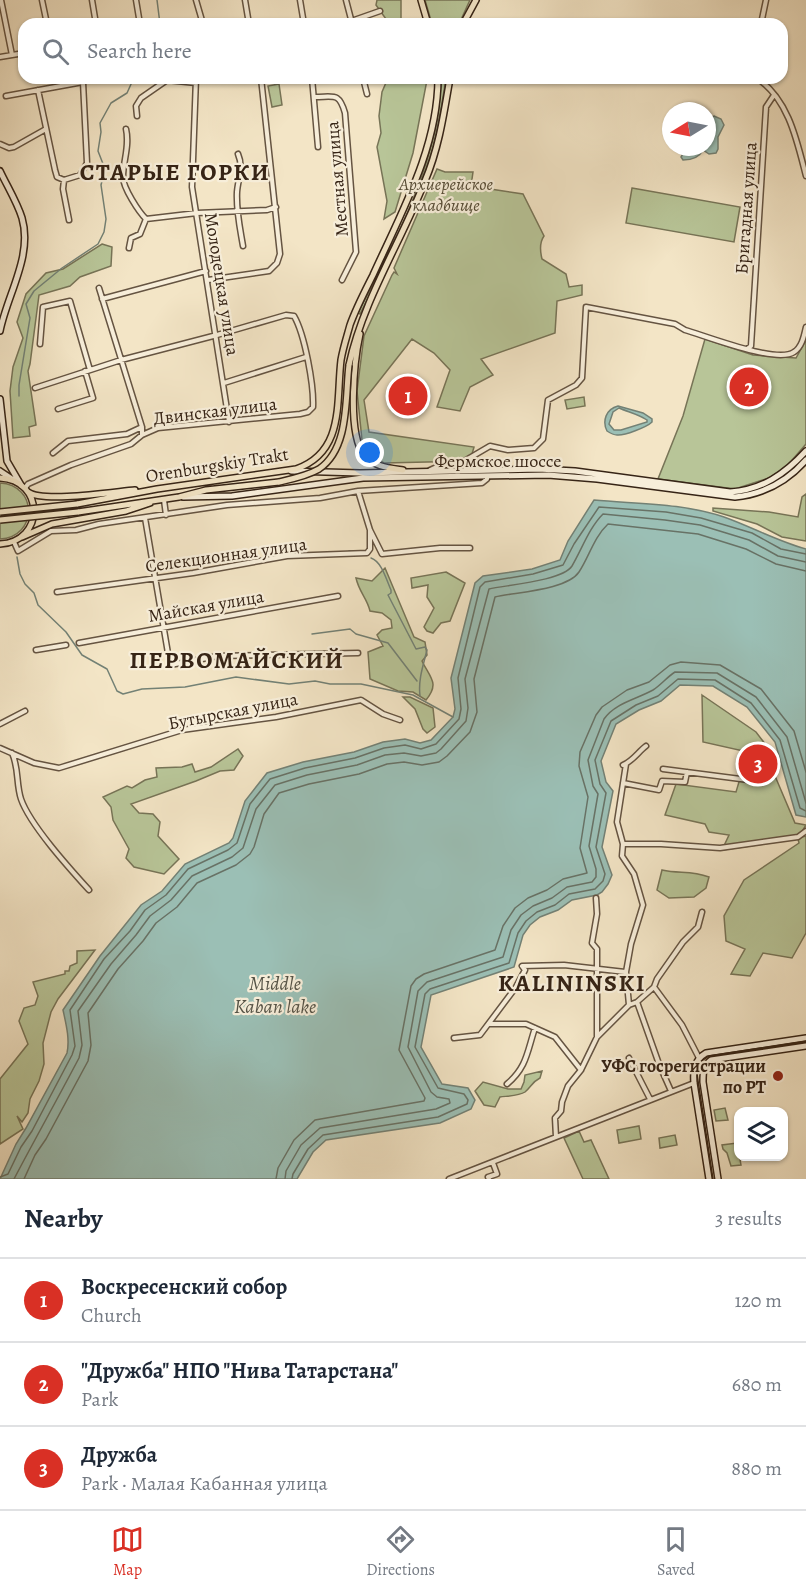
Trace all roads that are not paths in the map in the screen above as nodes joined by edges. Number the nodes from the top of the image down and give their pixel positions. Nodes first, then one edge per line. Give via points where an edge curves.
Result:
1 (1, 0) edge
2 (42, 0) edge
3 (92, 0) edge
4 (136, 0) edge
5 (196, 0) edge
6 (245, 0) edge
7 (300, 0) edge
8 (346, 0) edge
9 (421, 0) edge
10 (476, 0) edge
11 (766, 0) edge
12 (380, 11) dead end
13 (46, 18) edge
14 (95, 18) edge
15 (139, 18) edge
16 (200, 18) edge
17 (248, 18) edge
18 (303, 18) edge
19 (351, 18) edge
20 (364, 18) edge
21 (426, 18) edge
22 (467, 18) edge
23 (762, 18) edge
24 (18, 54) edge
25 (12, 55) junction
26 (0, 57) edge
27 (71, 84) edge
28 (83, 84) edge
29 (161, 84) edge
30 (196, 84) edge
31 (262, 84) edge
32 (313, 84) edge
33 (364, 84) edge
34 (437, 84) edge
35 (449, 84) edge
36 (766, 84) edge
37 (65, 85) joint
38 (38, 90) junction
39 (366, 94) dead end
40 (774, 95) junction
41 (6, 96) dead end
42 (315, 96) junction
43 (137, 116) dead end
44 (46, 129) junction
45 (126, 129) dead end
46 (0, 144) edge
47 (318, 147) dead end
48 (238, 154) dead end
49 (0, 171) edge
50 (806, 176) edge
51 (64, 180) junction
52 (276, 207) junction
53 (237, 212) junction
54 (197, 213) junction
55 (147, 219) junction
56 (69, 220) dead end
57 (243, 246) dead end
58 (129, 248) dead end
59 (206, 271) junction
60 (208, 280) junction
61 (342, 280) dead end
62 (99, 288) dead end
63 (102, 299) junction
64 (365, 312) junction
65 (806, 327) edge
66 (0, 331) edge
67 (216, 335) junction
68 (40, 344) dead end
69 (747, 349) junction
70 (306, 357) junction
71 (121, 360) junction
72 (87, 371) junction
73 (224, 383) junction
74 (35, 388) dead end
75 (0, 399) edge
76 (1, 408) edge
77 (58, 409) dead end
78 (229, 422) junction
79 (142, 427) junction
80 (0, 429) edge
81 (142, 435) junction
82 (806, 451) edge
83 (53, 453) dead end
84 (806, 460) edge
85 (403, 470) junction
86 (429, 470) junction
87 (0, 471) edge
88 (281, 471) junction
89 (487, 475) junction
90 (0, 478) edge
91 (15, 481) junction
92 (25, 488) junction
93 (157, 489) junction
94 (358, 491) junction
95 (179, 497) junction
96 (164, 500) junction
97 (156, 501) junction
98 (0, 512) edge
99 (166, 515) junction
100 (145, 518) junction
101 (0, 520) edge
102 (370, 530) junction
103 (22, 537) junction
104 (12, 542) junction
105 (0, 544) edge
106 (470, 548) dead end
107 (0, 551) edge
108 (154, 578) junction
109 (57, 592) dead end
110 (338, 596) dead end
111 (163, 628) junction
112 (79, 643) dead end
113 (66, 645) dead end
114 (36, 650) dead end
115 (358, 653) dead end
116 (25, 711) dead end
117 (400, 720) dead end
118 (0, 724) edge
119 (646, 746) dead end
120 (0, 748) edge
121 (12, 753) junction
122 (663, 769) dead end
123 (687, 772) junction
124 (764, 782) dead end
125 (623, 783) junction
126 (806, 831) edge
127 (623, 844) junction
128 (89, 890) dead end
129 (596, 898) dead end
130 (702, 912) dead end
131 (596, 968) junction
132 (626, 972) junction
133 (654, 987) junction
134 (637, 1002) junction
135 (629, 1005) junction
136 (489, 1024) junction
137 (535, 1028) junction
138 (597, 1037) junction
139 (453, 1038) dead end
140 (806, 1038) edge
141 (806, 1046) edge
142 (629, 1058) dead end
143 (699, 1058) junction
144 (581, 1070) junction
145 (694, 1083) junction
146 (507, 1084) dead end
147 (672, 1091) junction
148 (650, 1099) junction
149 (556, 1137) junction
150 (492, 1164) junction
151 (449, 1179) edge
152 (489, 1179) edge
153 (709, 1179) edge
154 (718, 1179) edge

1 - 25 street
2 - 13 street
3 - 14 street
4 - 15 street
5 - 16 street
6 - 17 street
7 - 18 street
8 - 19 street
9 - 21 main road
10 - 22 main road
11 - 23 street
12 - 20 street
24 - 25 street
25 - 26 street
27 - 37 street
28 - 51 street via 87,163 80,175
29 - 43 street via 141,98 136,106
30 - 54 street, Молодецкая улица via 192,187
31 - 52 street
32 - 42 street
33 - 39 street
34 - 88 main road, Orenburgskiy Trakt via 432,129 416,181 351,322 341,358 331,438 309,464
35 - 64 main road, Orenburgskiy Trakt via 426,181
36 - 40 street
37 - 38 street
38 - 41 street
38 - 44 street
40 - 50 street via 793,127
40 - 69 street, Бригадная улица via 765,107 751,346
42 - 47 street
42 - 61 street, Местная улица via 337,96 345,113 356,252
44 - 46 street via 14,147
44 - 51 street via 57,177
45 - 55 street via 123,180
48 - 53 street via 241,176
49 - 66 main road via 21,217 24,246
51 - 56 street
52 - 53 street
52 - 60 street via 280,254 277,263 269,271
53 - 54 street
53 - 57 street
54 - 55 street
54 - 59 street, Молодецкая улица
55 - 58 street via 140,234 131,238
59 - 60 street, Молодецкая улица
59 - 63 street
60 - 67 street, Молодецкая улица
62 - 63 street
63 - 71 street
64 - 85 main road, Orenburgskiy Trakt via 354,386 358,444 369,460 382,468
64 - 95 main road, Orenburgskiy Trakt, bridge via 349,365 338,445 319,469 279,482
65 - 69 street via 797,351 790,354
67 - 70 street via 279,315 294,316
67 - 71 street
67 - 73 street, Молодецкая улица
68 - 72 street via 43,307 70,301
69 - 86 street via 659,320 586,307 582,378 548,400 543,439 534,448 508,450 490,446 461,463
70 - 73 street
70 - 78 street, Двинская улица via 312,410
71 - 72 street
71 - 79 street
72 - 74 street
72 - 77 street via 93,398
73 - 78 street, Молодецкая улица
75 - 76 main road
76 - 80 main road
76 - 92 main road via 7,461
78 - 81 street, Двинская улица via 158,428
79 - 81 street
79 - 83 street, Двинская улица via 127,434 68,441
81 - 92 street, Двинская улица via 131,444 71,465
82 - 86 main road, Фермское шоссе via 768,483 730,492 574,471
84 - 89 main road, Фермское шоссе via 768,489 735,497 597,479
85 - 86 main road, Фермское шоссе
85 - 88 main road, Фермское шоссе
87 - 91 main road
88 - 93 main road, Orenburgskiy Trakt
89 - 94 street via 482,483
89 - 95 main road, Фермское шоссе via 355,478 232,496
90 - 91 main road
91 - 92 main road
92 - 93 main road via 34,496 50,498
92 - 103 main road via 34,506 34,516
93 - 98 main road, Orenburgskiy Trakt, bridge via 77,504
94 - 99 street
94 - 102 street
95 - 96 main road, Orenburgskiy Trakt
96 - 97 main road, Orenburgskiy Trakt
96 - 99 street
97 - 101 main road, Orenburgskiy Trakt, bridge
97 - 103 main road via 126,511 52,524
99 - 100 street
100 - 104 street via 51,531 18,551
100 - 108 street
102 - 106 street via 382,554 387,555
102 - 108 street, Селекционная улица via 367,553 287,556
103 - 104 main road
104 - 105 main road
104 - 107 main road
108 - 109 street, Селекционная улица
108 - 111 street
110 - 111 street, Майская улица
111 - 112 street, Майская улица
111 - 115 street via 170,665 218,656
113 - 114 street
116 - 118 street
117 - 121 street, Бутырская улица via 361,700 182,730 59,768
119 - 125 street via 625,764
120 - 121 street, Бутырская улица
121 - 128 street via 21,799 30,816
122 - 123 street
123 - 124 street
123 - 125 street via 685,782 662,781 660,790
125 - 127 street via 617,822
126 - 127 street via 798,837 720,848
127 - 132 street via 622,856 634,874 643,905 630,944
129 - 131 street via 592,943 597,948
130 - 133 street via 698,927
131 - 132 street
131 - 136 street via 522,966 525,970 516,987
131 - 138 street
132 - 135 street
133 - 134 street
133 - 143 street via 682,1025
134 - 135 street
134 - 147 street
135 - 138 street
136 - 137 street via 526,1024
136 - 139 street via 480,1035
137 - 144 street via 555,1036
137 - 146 street via 524,1067
138 - 144 street
140 - 143 main road via 706,1053
141 - 154 main road via 711,1060 706,1064 703,1082
142 - 148 street
143 - 145 main road
144 - 149 street via 568,1086 561,1112 555,1118
145 - 147 street
145 - 153 main road
147 - 148 street
148 - 149 street
149 - 150 street
150 - 151 street
150 - 152 street via 497,1174

